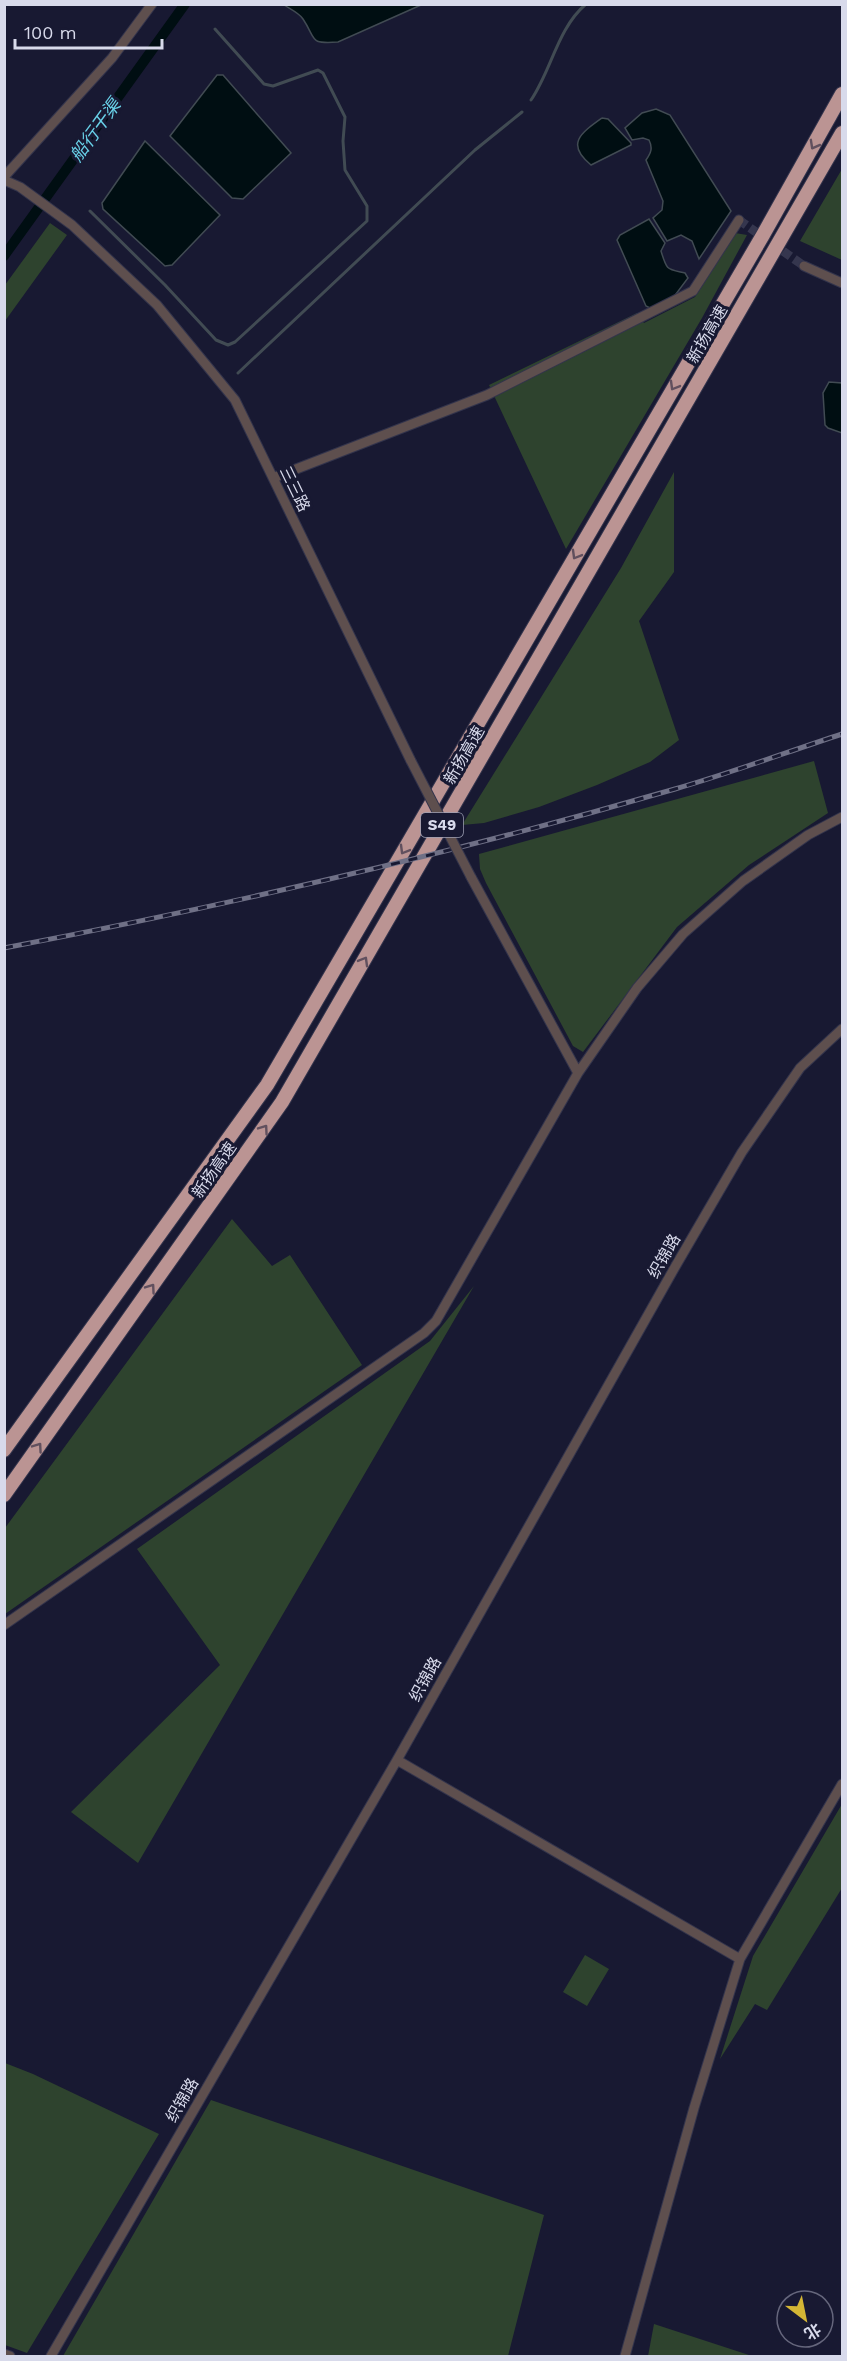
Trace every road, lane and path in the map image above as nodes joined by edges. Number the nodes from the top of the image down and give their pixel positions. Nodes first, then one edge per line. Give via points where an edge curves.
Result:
1 (153, 4) edge
2 (842, 94) edge
3 (843, 133) edge
4 (4, 179) edge
5 (739, 219) dead end
6 (804, 266) tunnel mouth
7 (843, 283) edge
8 (273, 478) junction
9 (843, 817) edge
10 (843, 1029) edge
11 (578, 1073) junction
12 (4, 1450) edge
13 (4, 1495) edge
14 (4, 1625) edge
15 (397, 1760) junction
16 (843, 1784) edge
17 (741, 1959) junction
18 (4, 2354) edge
19 (10, 2356) edge
20 (51, 2356) edge
21 (625, 2356) edge

1 - 4 street via 112,58
2 -> 12 highway, 新扬高速 / S49 via 267,1085
13 -> 3 highway, 新扬高速 / S49 via 282,1102
4 - 8 street, 三三路 via 72,225 164,313 235,400
5 - 8 street via 693,291 487,394
6 - 7 street
8 - 11 street, 三三路, bridge via 411,761
9 - 11 street via 808,835 742,881 683,934 638,988
10 - 15 street, 织锦路 via 801,1068 742,1152
11 - 14 street via 436,1321 424,1333
15 - 17 street
15 - 20 street, 织锦路
16 - 17 street
17 - 21 street via 692,2114
18 - 19 street

